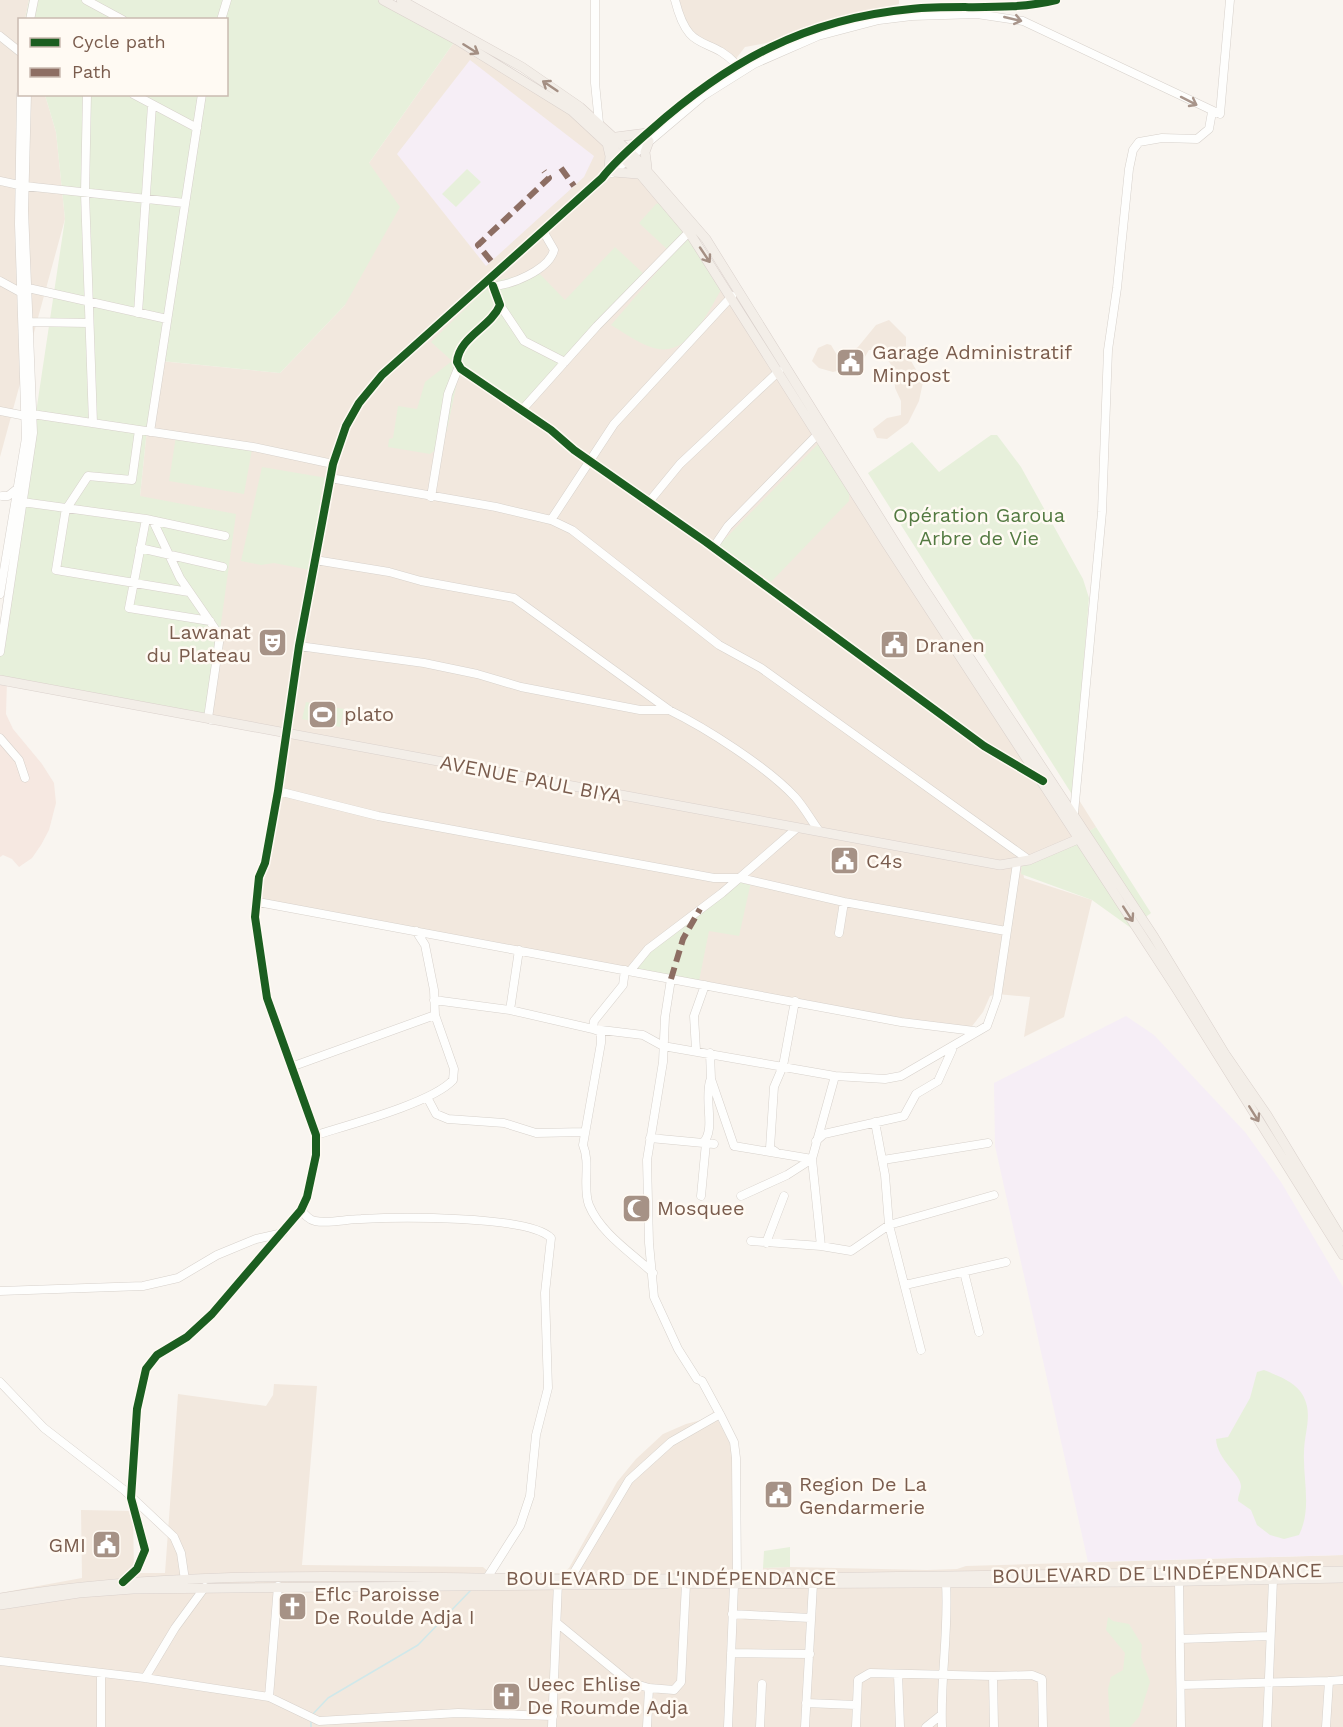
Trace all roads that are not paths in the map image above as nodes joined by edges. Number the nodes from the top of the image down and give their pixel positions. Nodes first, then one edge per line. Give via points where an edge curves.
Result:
1 (34, 0) edge
2 (39, 0) edge
3 (87, 0) edge
4 (227, 0) edge
5 (383, 0) edge
6 (401, 0) edge
7 (595, 0) edge
8 (675, 0) edge
9 (1056, 0) edge
10 (1230, 0) edge
11 (30, 18) edge
12 (36, 18) edge
13 (119, 18) edge
14 (222, 18) edge
15 (0, 36) edge
16 (18, 50) edge
17 (750, 57) junction
18 (736, 64) junction
19 (21, 96) edge
20 (27, 96) edge
21 (87, 96) edge
22 (136, 96) edge
23 (202, 96) edge
24 (152, 105) junction
25 (1216, 113) junction
26 (599, 123) junction
27 (197, 128) junction
28 (616, 137) junction
29 (648, 137) junction
30 (607, 143) junction
31 (628, 156) junction
32 (611, 170) junction
33 (644, 172) junction
34 (0, 181) edge
35 (22, 185) junction
36 (85, 193) junction
37 (146, 199) junction
38 (185, 203) junction
39 (543, 231) junction
40 (690, 232) junction
41 (0, 281) edge
42 (489, 285) junction
43 (25, 291) junction
44 (732, 296) junction
45 (88, 302) junction
46 (500, 305) junction
47 (138, 313) junction
48 (167, 319) junction
49 (29, 322) junction
50 (89, 323) junction
51 (565, 362) junction
52 (459, 366) junction
53 (779, 371) junction
54 (0, 411) edge
55 (521, 411) junction
56 (29, 415) junction
57 (93, 423) junction
58 (139, 430) junction
59 (150, 432) junction
60 (818, 434) junction
61 (588, 460) junction
62 (333, 464) junction
63 (330, 478) junction
64 (18, 488) junction
65 (1, 496) edge
66 (431, 496) junction
67 (648, 503) junction
68 (19, 504) junction
69 (66, 508) junction
70 (551, 519) junction
71 (149, 520) junction
72 (225, 536) dead end
73 (140, 548) junction
74 (713, 548) junction
75 (167, 554) junction
76 (315, 560) junction
77 (223, 567) dead end
78 (132, 581) junction
79 (189, 592) junction
80 (0, 594) edge
81 (210, 621) junction
82 (300, 646) junction
83 (0, 652) edge
84 (0, 680) edge
85 (669, 710) junction
86 (208, 718) junction
87 (286, 732) junction
88 (0, 738) edge
89 (25, 778) dead end
90 (1043, 781) junction
91 (278, 792) junction
92 (1074, 813) junction
93 (1070, 823) junction
94 (797, 828) junction
95 (819, 831) junction
96 (1082, 833) junction
97 (1062, 843) junction
98 (1029, 860) junction
99 (1017, 863) junction
100 (740, 878) junction
101 (258, 902) junction
102 (844, 902) junction
103 (416, 931) junction
104 (1006, 931) junction
105 (839, 933) dead end
106 (519, 950) junction
107 (628, 971) junction
108 (671, 979) junction
109 (705, 985) junction
110 (435, 1000) junction
111 (795, 1001) junction
112 (510, 1010) junction
113 (435, 1015) junction
114 (593, 1029) junction
115 (974, 1032) junction
116 (663, 1046) junction
117 (953, 1048) junction
118 (696, 1050) junction
119 (710, 1053) junction
120 (291, 1066) junction
121 (783, 1066) junction
122 (835, 1076) junction
123 (711, 1079) junction
124 (427, 1097) junction
125 (875, 1122) junction
126 (585, 1132) junction
127 (316, 1135) junction
128 (650, 1138) junction
129 (816, 1141) junction
130 (708, 1143) junction
131 (988, 1143) dead end
132 (779, 1154) junction
133 (812, 1159) junction
134 (883, 1160) junction
135 (994, 1195) dead end
136 (701, 1196) dead end
137 (741, 1196) dead end
138 (784, 1196) dead end
139 (301, 1210) junction
140 (889, 1225) junction
141 (283, 1233) junction
142 (751, 1241) dead end
143 (1343, 1241) edge
144 (766, 1243) junction
145 (821, 1246) junction
146 (1343, 1255) edge
147 (1006, 1262) dead end
148 (964, 1272) junction
149 (653, 1273) junction
150 (905, 1286) junction
151 (0, 1291) edge
152 (979, 1332) dead end
153 (921, 1350) dead end
154 (0, 1382) edge
155 (720, 1414) junction
156 (131, 1498) junction
157 (1343, 1570) edge
158 (488, 1578) junction
159 (1343, 1578) edge
160 (570, 1579) junction
161 (1273, 1579) junction
162 (185, 1580) junction
163 (736, 1581) junction
164 (1179, 1581) junction
165 (123, 1582) junction
166 (558, 1582) junction
167 (946, 1583) junction
168 (686, 1584) junction
169 (813, 1584) junction
170 (278, 1586) junction
171 (205, 1587) junction
172 (0, 1598) edge
173 (0, 1605) edge
174 (732, 1614) junction
175 (810, 1618) dead end
176 (557, 1623) junction
177 (1270, 1636) junction
178 (1180, 1639) junction
179 (731, 1653) junction
180 (810, 1654) junction
181 (0, 1661) edge
182 (101, 1673) junction
183 (898, 1674) junction
184 (942, 1675) junction
185 (993, 1676) junction
186 (145, 1678) junction
187 (1343, 1680) edge
188 (1269, 1681) junction
189 (1329, 1681) junction
190 (762, 1684) dead end
191 (1181, 1684) junction
192 (649, 1688) junction
193 (269, 1697) junction
194 (806, 1703) junction
195 (856, 1705) junction
196 (941, 1715) junction
197 (553, 1716) junction
198 (325, 1724) edge
199 (101, 1727) edge
200 (552, 1727) edge
201 (647, 1727) edge
202 (728, 1727) edge
203 (760, 1727) edge
204 (806, 1727) edge
205 (856, 1727) edge
206 (900, 1727) edge
207 (926, 1727) edge
208 (942, 1727) edge
209 (994, 1727) edge
210 (1043, 1727) edge
211 (1180, 1727) edge
212 (1267, 1727) edge
213 (1326, 1727) edge

1 - 11 street
2 - 12 street
3 - 13 street
4 - 14 street
5 -> 30 main road via 572,111
26 -> 6 main road via 522,67
7 - 26 street
8 - 18 street via 681,21 695,40
9 - 17 street via 1024,7 889,11 800,34
10 - 25 street
15 - 16 street
17 - 18 street
17 -> 25 street via 879,20 946,14 997,16 1023,21 1059,36
17 - 29 street
18 - 29 street via 700,87
19 - 35 street
20 - 35 street
21 - 36 street
22 - 24 street
23 - 27 street
24 - 27 street
24 - 37 street
25 - 92 street via 1202,137 1146,140 1136,146 1131,158 1108,350 1102,512
26 - 28 main road
27 - 38 street
28 - 29 main road
28 - 31 main road
29 - 31 street
29 - 33 main road
30 - 31 main road
30 - 32 main road
31 - 32 street
31 - 33 main road
32 - 33 main road
32 - 39 street
33 - 40 main road
33 - 92 main road via 690,218 715,253 918,581
34 - 35 street
35 - 36 street
35 - 43 street
36 - 37 street
36 - 45 street
37 - 38 street
37 - 47 street
38 - 48 street
39 - 42 street
39 - 42 street via 554,250 550,260 517,278
40 -> 44 main road
40 - 51 street
41 - 43 street
42 - 46 street
42 - 62 street via 382,375 346,426
43 - 45 street
43 - 49 street
43 - 56 street
44 - 53 main road
44 - 61 street via 614,424
45 - 47 street
45 - 50 street
46 - 51 street via 524,341
46 - 52 street via 493,318 461,349
47 - 48 street
48 - 59 street
49 - 50 street
49 - 56 street
50 - 57 street
51 - 55 street
52 - 55 street
52 - 66 street via 448,394
53 - 60 main road
53 - 67 street via 680,464
54 - 56 street
55 - 61 street
56 - 57 street
56 - 64 street
56 - 68 street via 33,433
57 - 58 street
58 - 59 street
58 - 69 street via 132,480 87,476
59 - 62 street
60 - 74 street via 728,526
60 - 90 main road via 934,619
61 - 67 street
61 - 70 street
62 - 63 street
63 - 66 street
63 - 76 street
64 - 65 street
64 - 68 street
65 - 68 street
66 - 70 street
67 - 74 street
68 - 69 street
68 - 80 street
68 - 83 street
69 - 71 street
69 - 78 street via 56,570
70 - 98 street via 572,530 719,645 761,668
71 - 72 street
71 - 73 street
71 - 75 street
73 - 75 street
73 - 78 street
74 - 90 street via 984,746
75 - 77 street
75 - 79 street
76 - 82 street
76 - 85 street via 514,598
78 - 79 street
78 - 81 street via 129,608
79 - 81 street
81 - 86 street via 220,636
82 - 85 street via 424,663 640,710
82 - 87 street
84 - 86 main road, AVENUE PAUL BIYA
85 - 95 street via 722,741 781,785 796,798
86 - 87 main road, AVENUE PAUL BIYA
87 - 91 street
87 - 94 main road, AVENUE PAUL BIYA
88 - 89 street via 19,760
90 - 93 main road
91 - 100 street via 378,816 714,878
91 - 101 street via 259,877
92 - 96 main road
93 - 96 main road
93 - 97 main road
94 - 95 main road, AVENUE PAUL BIYA
94 - 100 street
95 - 99 main road, AVENUE PAUL BIYA via 1000,865
96 - 97 main road, AVENUE PAUL BIYA
96 - 143 main road via 1154,937
96 -> 146 main road
97 - 98 main road, AVENUE PAUL BIYA
98 - 99 main road, AVENUE PAUL BIYA
99 - 104 street
100 - 102 street
100 - 107 street via 648,949
101 - 103 street
101 - 120 street via 255,917 267,998
102 - 104 street
102 - 105 street
103 - 106 street
103 - 110 street via 425,945
104 - 115 street via 992,1016 987,1026
106 - 107 street
106 - 112 street
107 - 108 street
107 - 114 street
108 - 109 street
108 - 116 street
109 - 111 street
109 - 118 street via 694,1016
110 - 112 street
110 - 113 street
111 - 115 street
111 - 121 street
112 - 114 street
113 - 120 street
113 - 124 street via 454,1069 453,1080
114 - 116 street via 643,1035
114 - 126 street via 601,1032 601,1042
115 - 117 street
116 - 118 street
116 - 128 street
117 - 122 street via 894,1078
117 - 125 street via 938,1081 916,1094 907,1114
118 - 119 street
119 - 121 street
119 - 123 street
120 - 127 street
121 - 122 street
121 - 132 street via 774,1087 770,1148
122 - 129 street
123 - 130 street via 706,1100
123 - 132 street via 734,1146
124 - 126 street via 436,1114 448,1119 504,1123 536,1133
124 - 127 street
125 - 129 street via 824,1134
125 - 134 street
126 - 149 street via 589,1205 611,1236
127 - 139 street via 316,1155
128 - 130 street
128 - 149 street via 647,1160
129 - 133 street
130 - 136 street
131 - 134 street
132 - 133 street
133 - 137 street
133 - 145 street
134 - 140 street
135 - 140 street
138 - 144 street
139 - 141 street
139 - 158 street via 318,1222 494,1221 550,1238 545,1293 548,1388 536,1435 530,1496 520,1526
140 - 145 street via 851,1251
140 - 150 street
141 - 151 street via 217,1255 178,1278 143,1286
141 - 156 street via 198,1327 158,1355 146,1369 137,1409
142 - 144 street
144 - 145 street
147 - 148 street
148 - 150 street
148 - 152 street
149 - 155 street via 656,1304 678,1348
150 - 153 street
154 - 156 street via 44,1428
155 - 160 street via 671,1442 629,1479
155 - 163 street via 736,1451
156 - 162 street via 174,1537
156 - 165 street via 145,1551 137,1569
157 - 163 main road, BOULEVARD DE L'INDÉPENDANCE
158 - 162 main road, BOULEVARD DE L'INDÉPENDANCE
158 - 166 main road, BOULEVARD DE L'INDÉPENDANCE
159 - 161 main road, BOULEVARD DE L'INDÉPENDANCE
160 - 163 main road, BOULEVARD DE L'INDÉPENDANCE
160 - 166 main road, BOULEVARD DE L'INDÉPENDANCE
161 - 164 main road, BOULEVARD DE L'INDÉPENDANCE
161 - 177 street
162 - 165 main road, BOULEVARD DE L'INDÉPENDANCE
163 - 168 main road, BOULEVARD DE L'INDÉPENDANCE
163 - 169 main road, BOULEVARD DE L'INDÉPENDANCE
163 - 174 street
164 - 167 main road, BOULEVARD DE L'INDÉPENDANCE
164 - 178 street
165 - 172 main road, BOULEVARD DE L'INDÉPENDANCE
166 - 168 main road, BOULEVARD DE L'INDÉPENDANCE
166 - 170 main road, BOULEVARD DE L'INDÉPENDANCE
166 - 176 street
167 - 169 main road, BOULEVARD DE L'INDÉPENDANCE
167 - 184 street via 948,1619
168 - 192 street via 680,1686 674,1690
169 - 180 street
170 - 171 main road, BOULEVARD DE L'INDÉPENDANCE
170 - 193 street
171 - 173 main road, BOULEVARD DE L'INDÉPENDANCE via 80,1593
171 - 186 street
174 - 175 street
174 - 179 street
176 - 192 street via 629,1682
176 - 197 street
177 - 178 street
177 - 188 street
178 - 191 street
179 - 180 street
179 - 202 street
180 - 194 street
181 - 182 street
182 - 186 street
182 - 199 street
183 - 184 street
183 - 195 street via 863,1675 858,1680
183 - 206 street
184 - 185 street
184 - 196 street
185 - 209 street
185 - 210 street via 1032,1675 1042,1679
186 - 193 street
187 - 189 street
188 - 189 street
188 - 191 street
188 - 212 street
189 - 213 street
190 - 203 street
191 - 211 street
192 - 201 street
193 - 198 street
194 - 195 street
194 - 204 street
195 - 205 street
196 - 207 street
196 - 208 street
197 - 198 street via 458,1713
197 - 200 street

